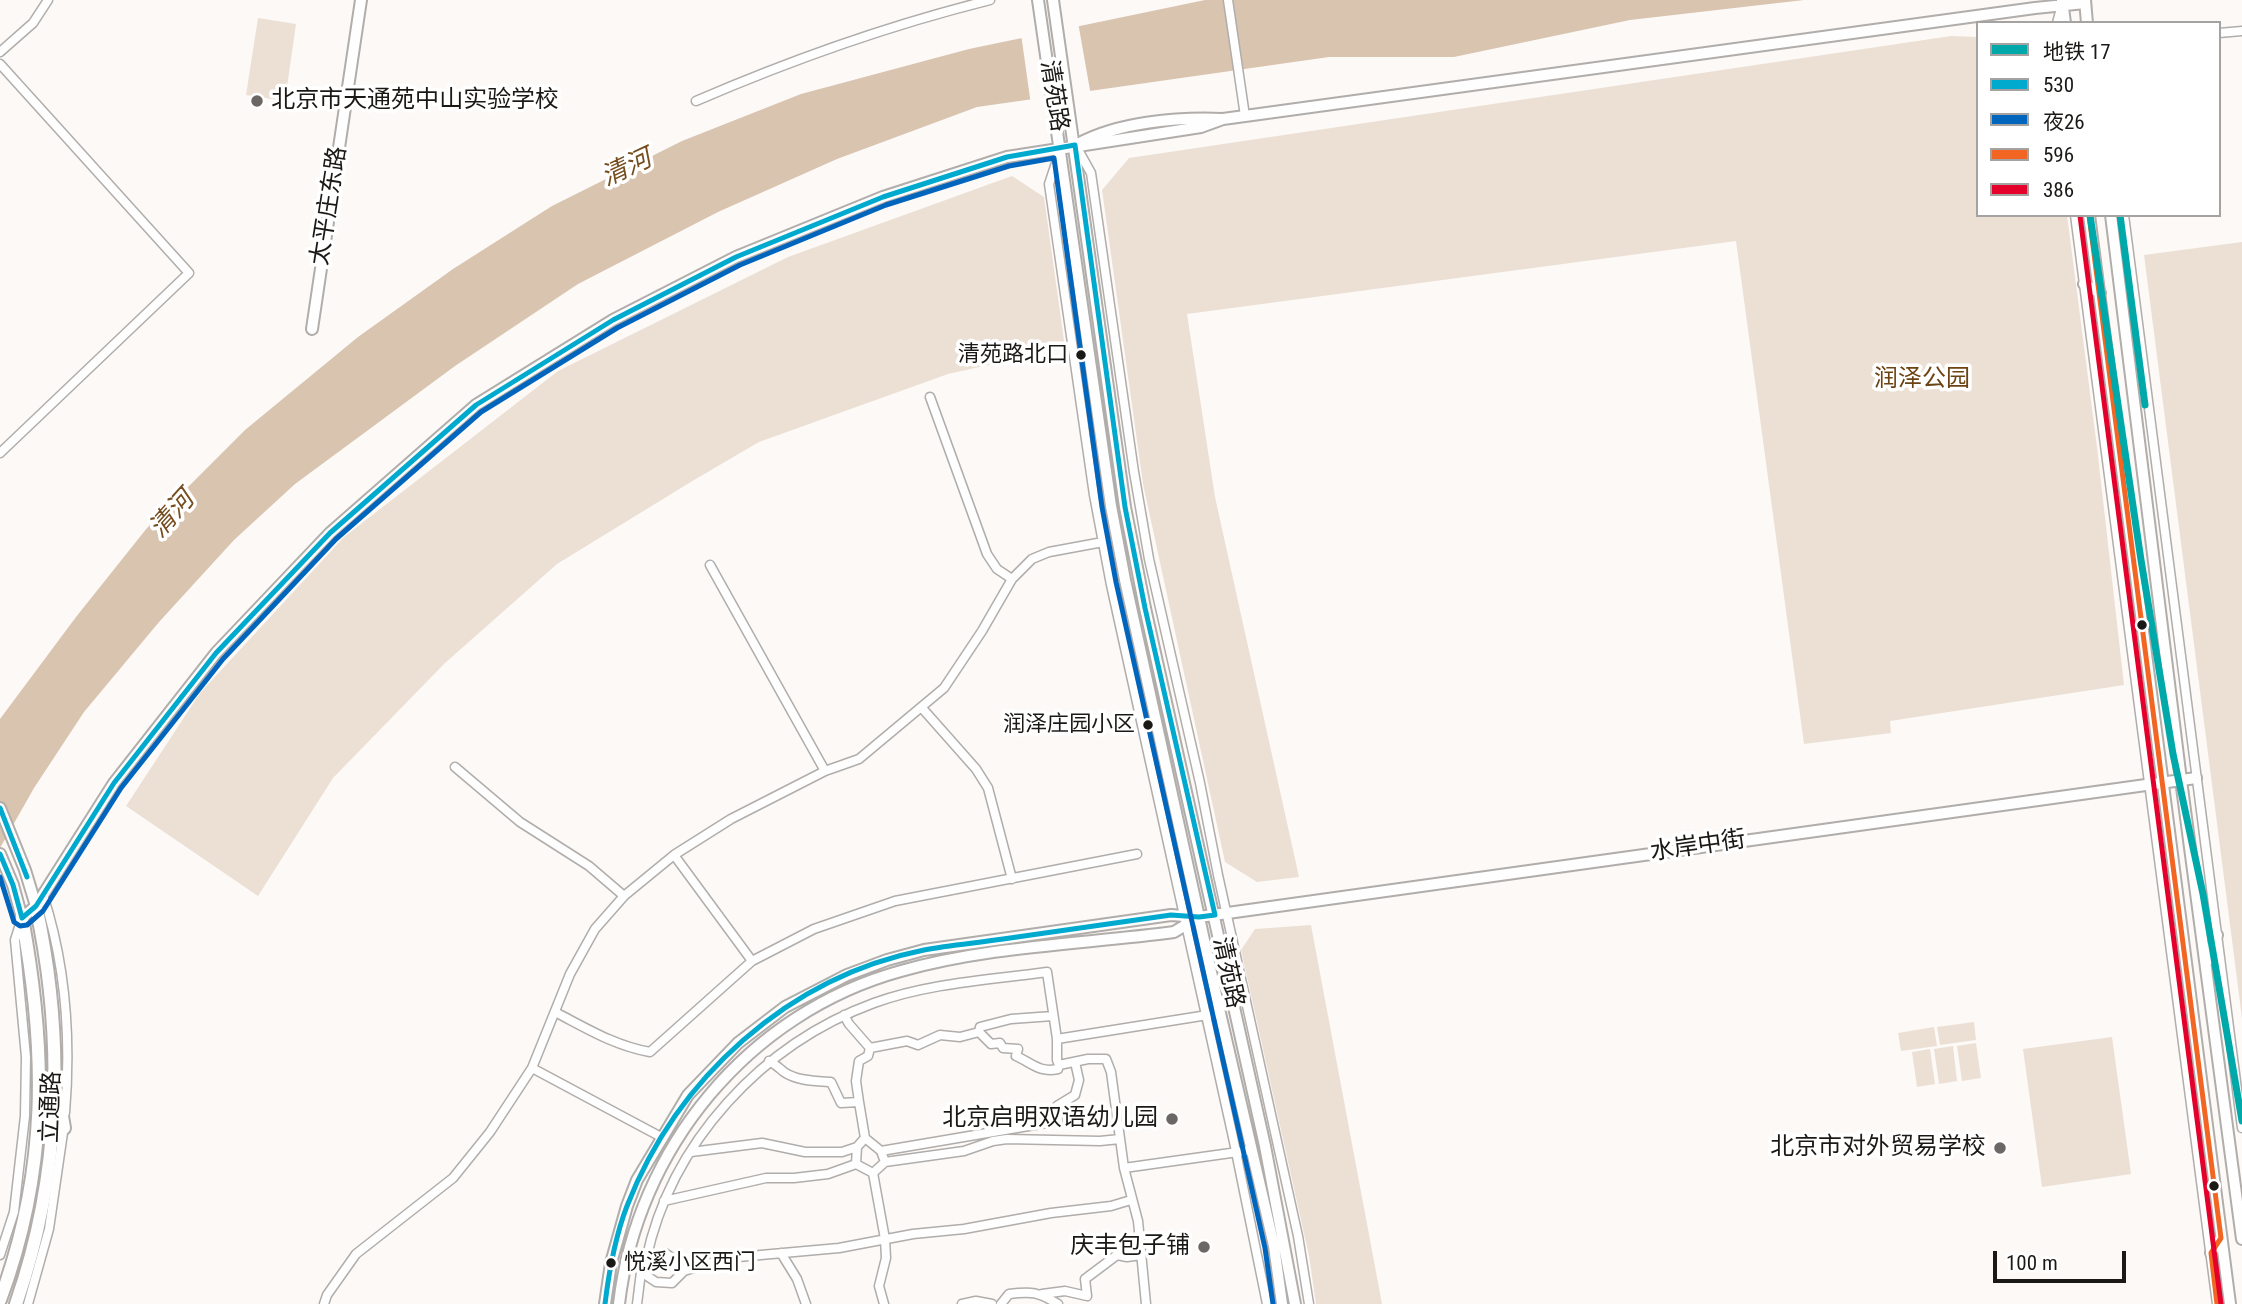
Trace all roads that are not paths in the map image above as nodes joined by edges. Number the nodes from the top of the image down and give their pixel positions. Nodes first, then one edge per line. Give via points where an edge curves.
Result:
1 (48, 0) edge
2 (361, 0) edge
3 (990, 0) edge
4 (1038, 0) edge
5 (1053, 0) edge
6 (1228, 0) edge
7 (2085, 2) edge
8 (2062, 3) edge
9 (2058, 21) edge
10 (2064, 21) edge
11 (2087, 21) edge
12 (2093, 21) edge
13 (2242, 31) edge
14 (2221, 33) edge
15 (0, 52) edge
16 (0, 64) edge
17 (696, 101) dead end
18 (1245, 116) junction
19 (1075, 145) junction
20 (1061, 148) junction
21 (2075, 217) edge
22 (2089, 217) edge
23 (2111, 217) edge
24 (2124, 217) edge
25 (2084, 284) junction
26 (2100, 293) junction
27 (312, 329) dead end
28 (930, 397) dead end
29 (0, 453) edge
30 (1103, 542) junction
31 (710, 565) dead end
32 (1012, 579) junction
33 (922, 708) junction
34 (455, 767) dead end
35 (825, 771) junction
36 (2196, 778) junction
37 (2181, 780) junction
38 (2162, 783) junction
39 (2148, 785) junction
40 (0, 808) edge
41 (0, 854) edge
42 (1137, 854) dead end
43 (674, 855) junction
44 (1012, 879) junction
45 (624, 896) junction
46 (40, 901) junction
47 (1227, 913) junction
48 (1214, 915) junction
49 (1199, 917) junction
50 (22, 918) junction
51 (1185, 920) junction
52 (2217, 935) junction
53 (752, 961) junction
54 (2206, 964) junction
55 (555, 1012) junction
56 (1220, 1013) junction
57 (844, 1015) junction
58 (1053, 1016) junction
59 (1206, 1016) junction
60 (979, 1032) junction
61 (1057, 1039) junction
62 (870, 1048) junction
63 (769, 1061) junction
64 (1075, 1062) junction
65 (1059, 1065) junction
66 (532, 1068) junction
67 (54, 1073) junction
68 (859, 1102) junction
69 (64, 1128) junction
70 (2242, 1128) edge
71 (663, 1138) junction
72 (865, 1138) junction
73 (1120, 1139) junction
74 (858, 1147) junction
75 (1252, 1150) junction
76 (881, 1151) junction
77 (691, 1152) junction
78 (1236, 1152) junction
79 (884, 1162) junction
80 (856, 1164) junction
81 (1124, 1168) junction
82 (873, 1173) junction
83 (1130, 1200) junction
84 (664, 1201) junction
85 (2221, 1238) junction
86 (885, 1239) junction
87 (2242, 1239) edge
88 (780, 1253) junction
89 (2211, 1253) junction
90 (0, 1255) edge
91 (1140, 1255) junction
92 (627, 1257) junction
93 (646, 1260) junction
94 (684, 1271) junction
95 (641, 1272) junction
96 (1042, 1294) junction
97 (0, 1300) edge
98 (1088, 1300) edge
99 (16, 1304) edge
100 (28, 1304) edge
101 (324, 1304) edge
102 (605, 1304) edge
103 (619, 1304) edge
104 (637, 1304) edge
105 (806, 1304) edge
106 (884, 1304) edge
107 (962, 1304) edge
108 (992, 1304) edge
109 (1001, 1304) edge
110 (1058, 1304) edge
111 (1146, 1304) edge
112 (1266, 1304) edge
113 (1282, 1304) edge
114 (1295, 1304) edge
115 (1309, 1304) edge
116 (2217, 1304) edge
117 (2230, 1304) edge

1 - 15 street via 33,23
2 - 27 street, 太平庄东路
3 - 17 street via 933,14
4 - 20 street, 清苑路
5 - 19 street, 清苑路
6 - 18 street
7 - 8 street, 清苑路
7 - 11 street
7 - 12 street
8 - 9 street
8 - 10 street
8 - 18 street, 清苑路
13 - 14 street
16 - 29 street via 189,274
18 - 19 street, 清苑路
19 - 20 street
19 - 47 street via 1091,173 1149,559
19 - 48 street, 清苑路 via 1125,507
20 - 30 street via 1049,184
20 - 46 street via 1007,157 883,197 736,257 613,320 476,405 330,533 216,653 114,783
20 - 49 street, 清苑路 via 1111,506
21 - 25 street
22 - 26 street
23 - 37 street
24 - 36 street
25 - 26 street
25 - 39 street
26 - 38 street
28 - 32 street via 987,554 997,569
30 - 32 street via 1031,559
30 - 51 street
31 - 35 street
32 - 33 street via 944,688
33 - 35 street via 859,759
33 - 44 street via 988,788
34 - 45 street via 520,822 589,866
35 - 43 street via 731,819
36 - 37 street, 水岸中街
36 - 52 street
37 - 38 street, 水岸中街
37 - 54 street
38 - 39 street, 水岸中街
38 - 85 street
39 - 47 street, 水岸中街
39 - 89 street
40 - 46 street
41 - 50 street
42 - 44 street
43 - 45 street
43 - 53 street
44 - 53 street via 895,901 814,929
45 - 55 street via 595,929
46 - 50 street
46 - 67 main road, 立通路 via 51,991
46 - 69 street via 51,918 67,1026
47 - 48 street, 水岸中街
47 - 115 street
48 - 49 street, 水岸中街
48 - 114 street, 清苑路
49 - 51 street, 水岸中街
49 - 56 street, 清苑路
50 - 90 street via 15,940 26,1057 25,1116 14,1212
50 - 97 main road, 立通路 via 38,1022 39,1123 22,1230
51 - 59 street
51 - 71 street, 水岸中街 via 1171,915 924,950 847,975 785,1007 738,1044 688,1095
51 - 92 street, 水岸中街 via 1174,932 937,962 883,976 822,1001 743,1058 701,1102 654,1179
52 - 54 street
52 - 70 street
53 - 55 street via 650,1052 612,1042
54 - 87 street
55 - 66 street
56 - 59 street
56 - 75 street, 清苑路
57 - 58 street via 937,986 1047,972
57 - 62 street
57 - 63 street
58 - 60 street via 1011,1019 980,1027
58 - 61 street
59 - 61 street
59 - 78 street
60 - 62 street via 960,1037 940,1035 918,1045 907,1041
60 - 65 street via 991,1044 1018,1049 1016,1056 1036,1069 1047,1071
61 - 65 street
62 - 68 street via 859,1060
63 - 68 street via 796,1077 831,1082 841,1103
63 - 77 street via 719,1111
64 - 65 street
64 - 73 street via 1106,1059
64 - 76 street via 1079,1080 1075,1095 1057,1106 1058,1121
66 - 71 street
66 - 101 street via 491,1132 453,1178 356,1254
67 - 69 main road
67 - 99 main road, 立通路 via 49,1171 40,1224
68 - 72 street
69 - 100 street via 49,1228
71 - 102 street, 水岸中街 via 627,1206
72 - 74 street
72 - 76 street
73 - 79 street via 1007,1139 964,1151
73 - 81 street
74 - 77 street via 842,1152 804,1152 762,1143
74 - 80 street
75 - 78 street
75 - 113 street, 清苑路
76 - 79 street
77 - 84 street
78 - 81 street
78 - 112 street
79 - 82 street
80 - 82 street
80 - 84 street via 828,1174 766,1178
81 - 83 street
82 - 86 street
83 - 86 street
83 - 91 street via 1138,1221
84 - 93 street
85 - 89 street
85 - 117 street
86 - 88 street
86 - 106 street via 886,1258 878,1286
88 - 94 street via 727,1258
88 - 105 street
89 - 116 street
91 - 98 street via 1117,1255 1085,1279
91 - 111 street
92 - 93 street
92 - 103 street, 水岸中街
93 - 94 street via 665,1253
93 - 95 street
94 - 95 street via 672,1283 656,1282
95 - 104 street
96 - 98 street via 1065,1291
96 - 109 street via 1009,1294
96 - 110 street
107 - 108 street

